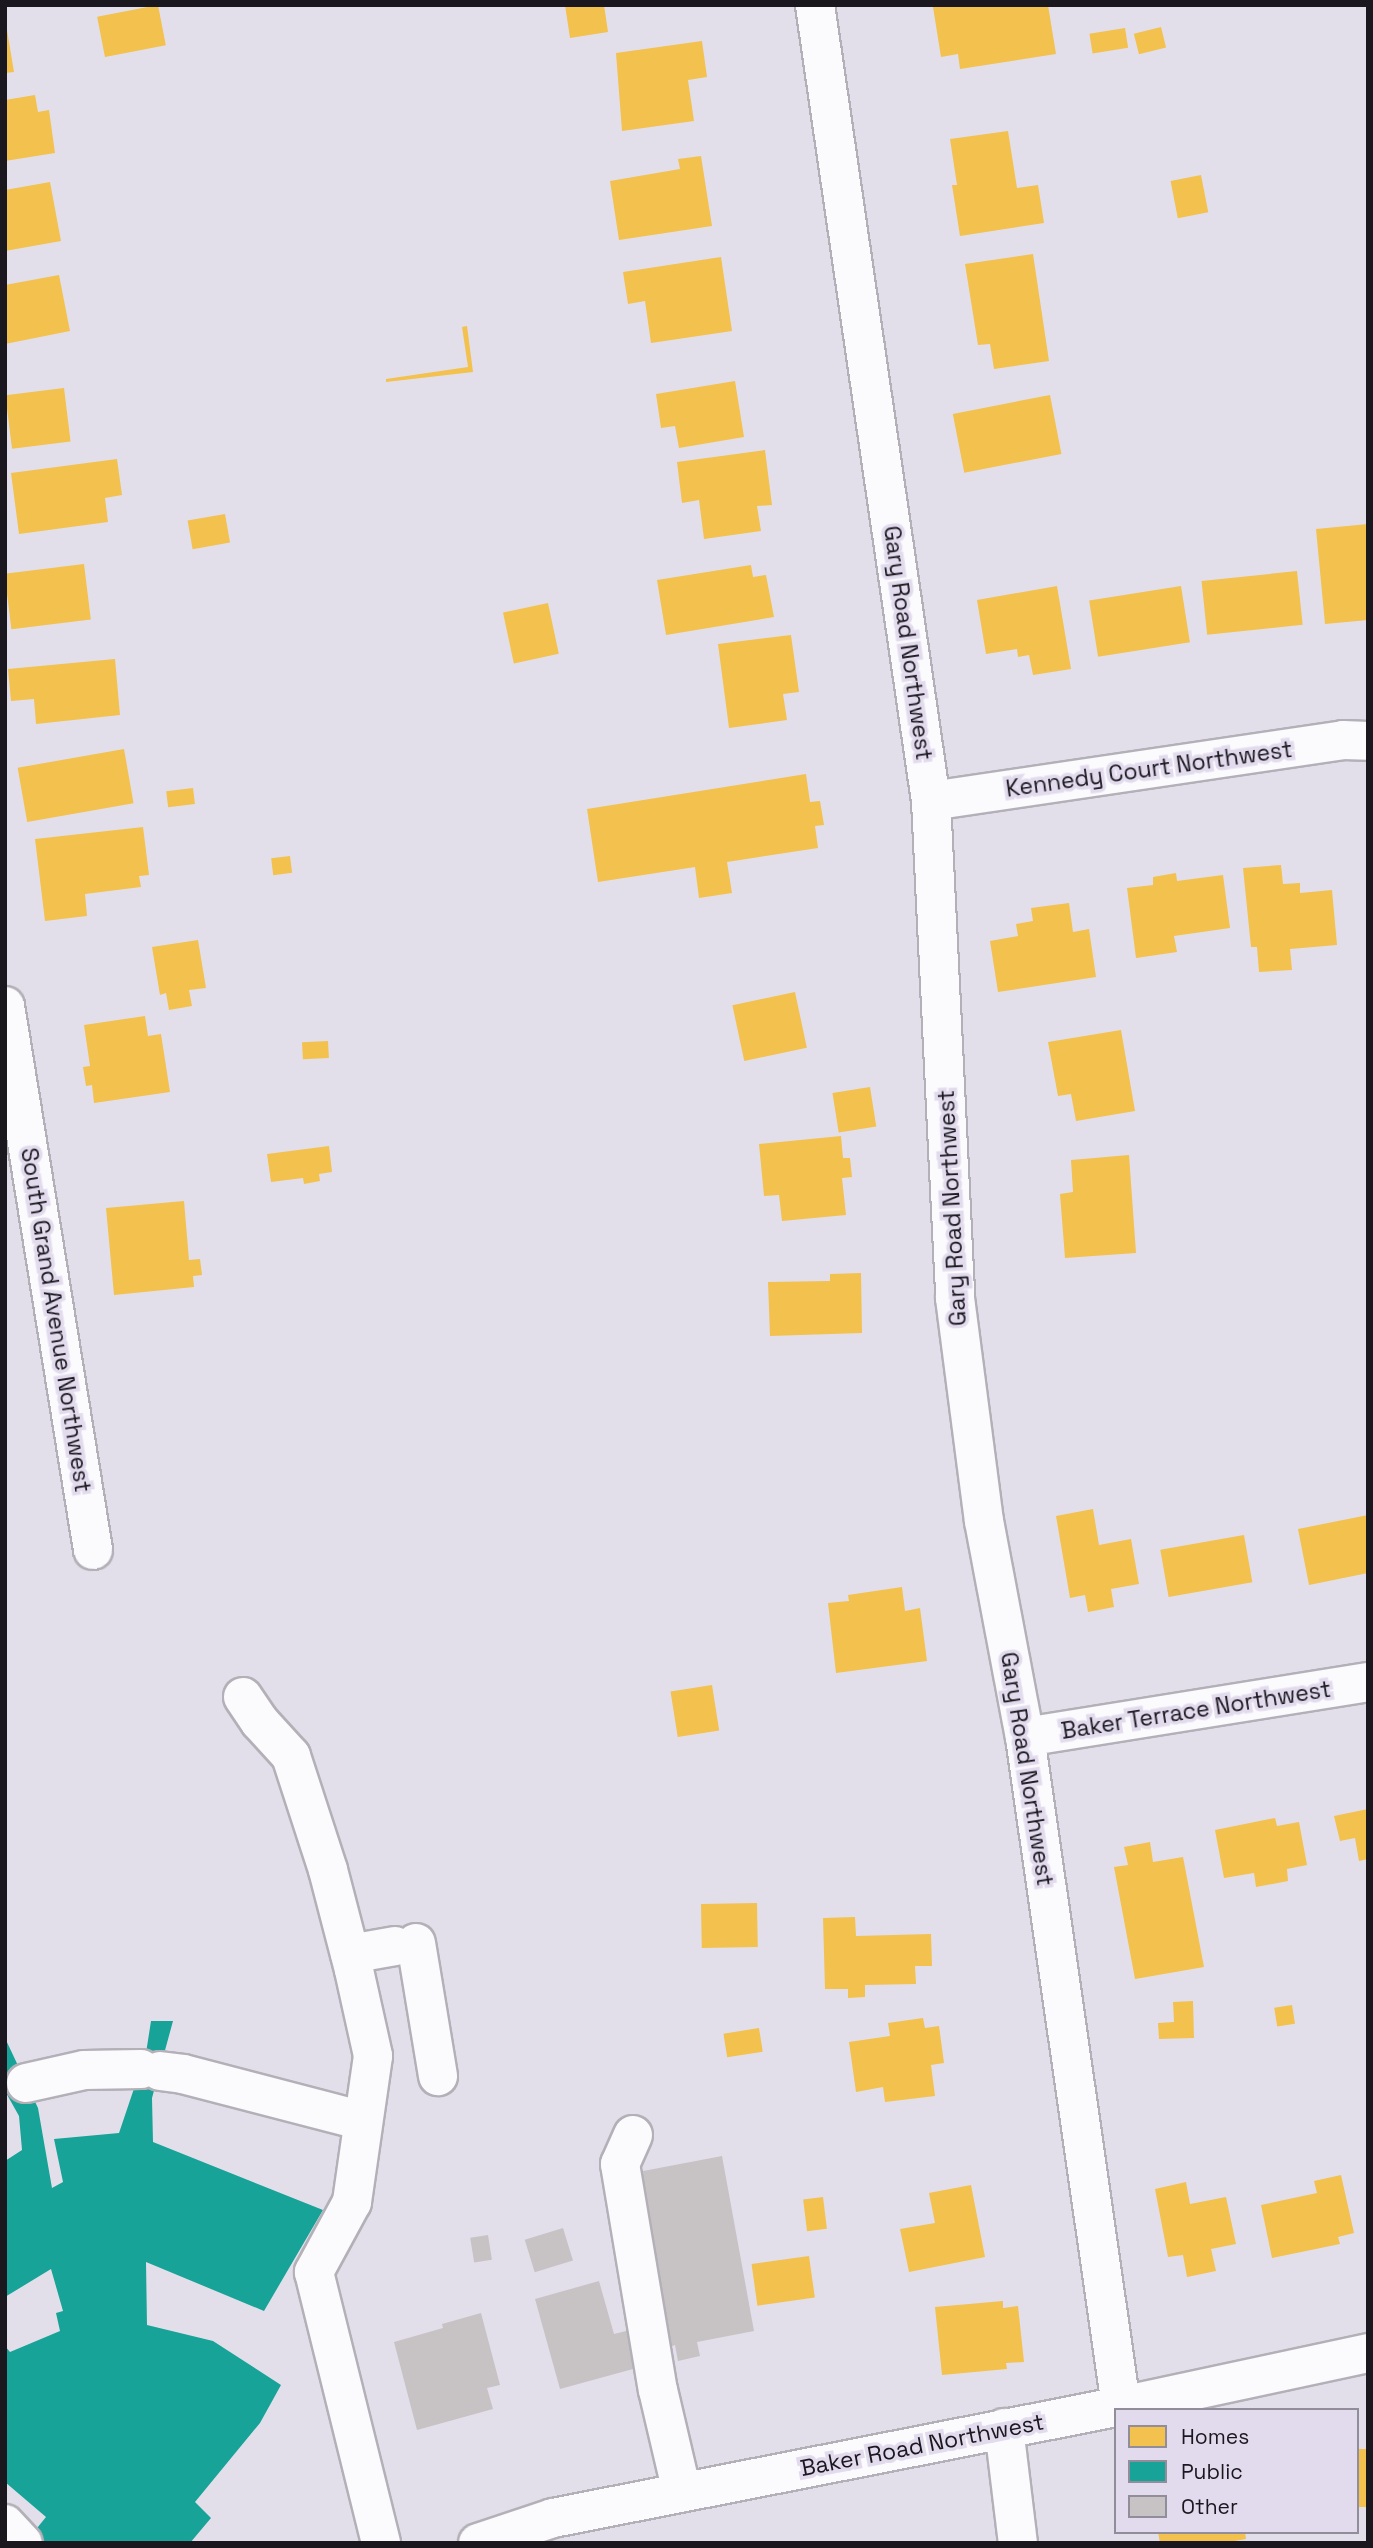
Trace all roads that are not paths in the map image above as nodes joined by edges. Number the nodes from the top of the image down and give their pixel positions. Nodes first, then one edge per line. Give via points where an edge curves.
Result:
1 (815, 5) edge
2 (1368, 741) edge
3 (931, 801) junction
4 (5, 1006) edge
5 (93, 1550) dead end
6 (1368, 1682) edge
7 (243, 1697) dead end
8 (1025, 1737) junction
9 (349, 1954) junction
10 (438, 2076) dead end
11 (26, 2083) dead end
12 (363, 2121) junction
13 (633, 2135) dead end
14 (1368, 2353) edge
15 (1121, 2406) junction
16 (1004, 2428) junction
17 (682, 2492) junction
18 (5, 2525) edge
19 (23, 2543) edge
20 (381, 2543) edge
21 (478, 2543) edge
22 (1018, 2543) edge

1 - 3 street, Gary Road Northwest
2 - 3 street, Kennedy Court Northwest via 1342,740
3 - 8 street, Gary Road Northwest via 955,1298 984,1521
4 - 5 street, South Grand Avenue Northwest
6 - 8 street, Baker Terrace Northwest
7 - 9 street via 260,1723 292,1756
8 - 15 street, Gary Road Northwest
9 - 10 street via 406,1944
9 - 12 street via 373,2056
11 - 12 street via 84,2070 150,2070 183,2074
12 - 20 street via 352,2202 314,2272
13 - 17 street via 620,2164 658,2390
14 - 15 street, Baker Road Northwest
15 - 16 street, Baker Road Northwest
16 - 17 street, Baker Road Northwest
16 - 22 street
17 - 21 street, Baker Road Northwest via 553,2518
18 - 19 street

